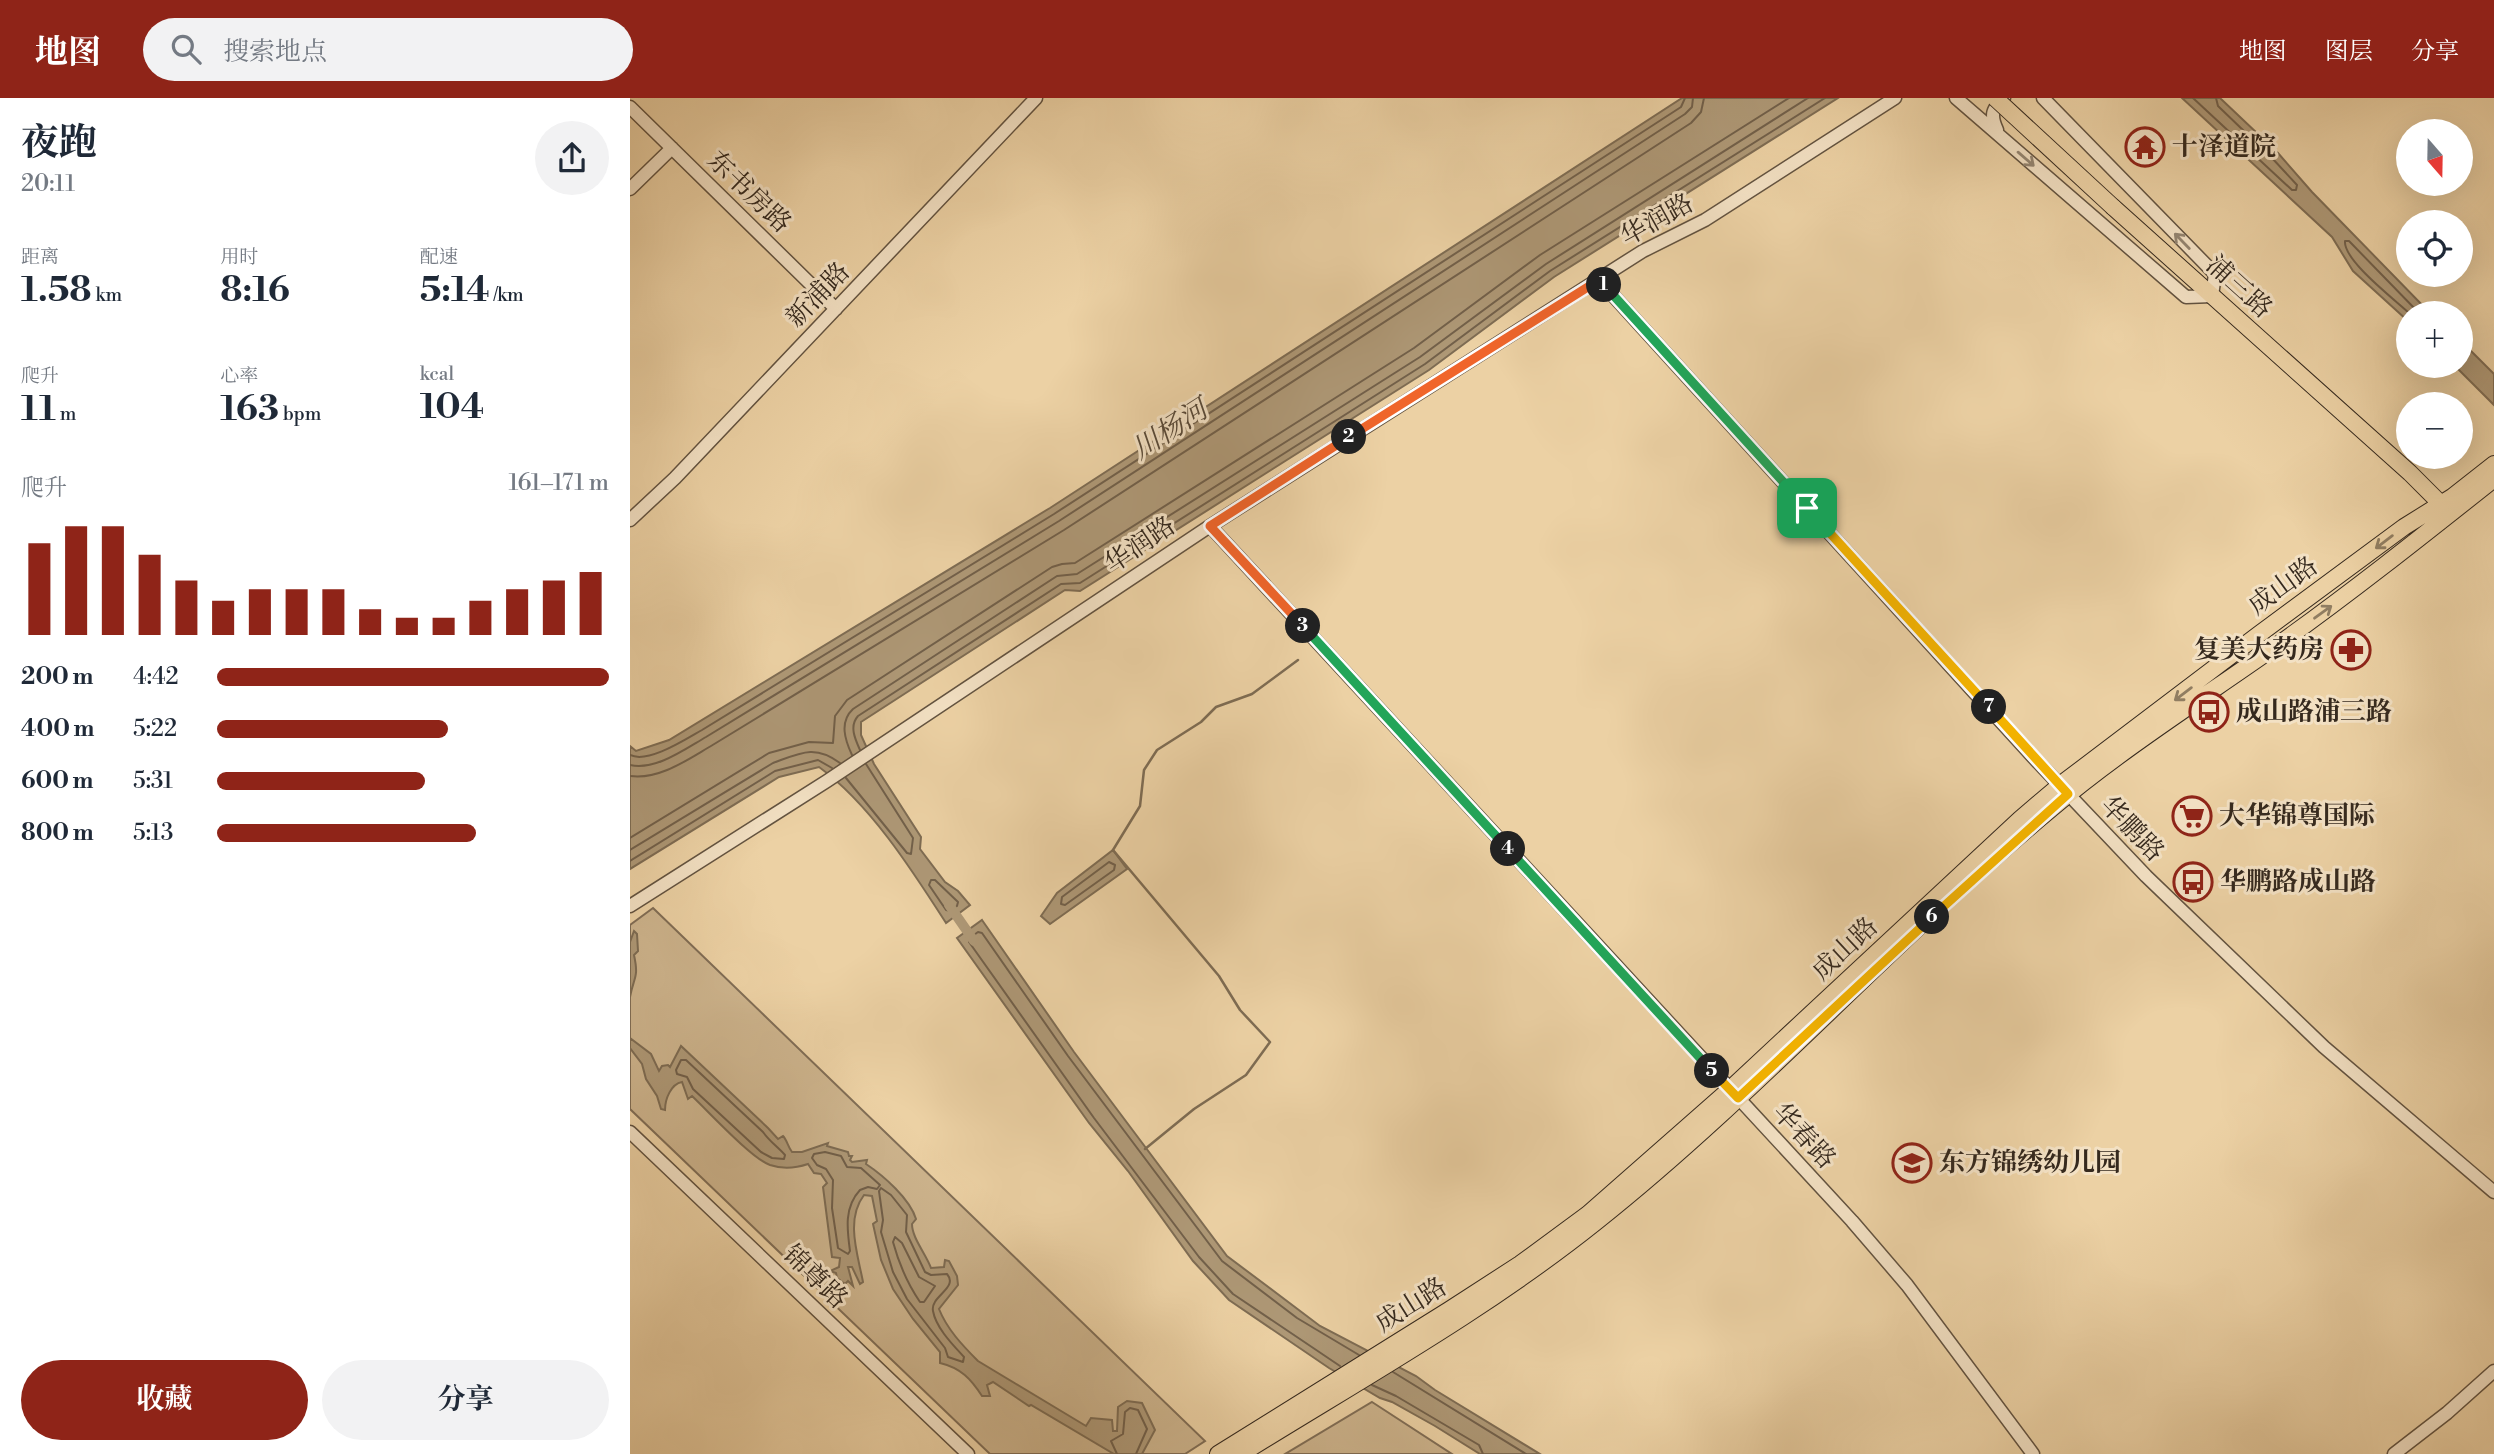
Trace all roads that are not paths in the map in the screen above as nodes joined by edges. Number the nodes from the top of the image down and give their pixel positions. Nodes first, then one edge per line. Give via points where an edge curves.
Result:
1 (1036, 98) edge
2 (1895, 98) edge
3 (1956, 98) edge
4 (1995, 98) edge
5 (2004, 98) edge
6 (2043, 98) edge
7 (630, 107) edge
8 (2000, 136) junction
9 (672, 148) junction
10 (630, 188) edge
11 (1599, 280) junction
12 (2212, 296) junction
13 (836, 309) junction
14 (2494, 464) edge
15 (2494, 479) edge
16 (2445, 509) junction
17 (630, 520) edge
18 (1210, 526) junction
19 (2064, 790) junction
20 (630, 906) edge
21 (1734, 1094) junction
22 (630, 1132) edge
23 (2494, 1192) edge
24 (2494, 1371) edge
25 (1345, 1382) junction
26 (968, 1454) edge
27 (1218, 1454) edge
28 (1241, 1454) edge
29 (2033, 1454) edge
30 (2393, 1454) edge

1 - 13 street, 新浦路
2 - 11 street, 华润路 via 1705,220 1643,251
3 - 8 street
4 - 12 main road, 浦三路, bridge
5 - 8 street via 1991,117
12 -> 6 street via 2215,274
7 - 9 street, 东书房路
8 -> 12 street via 2186,297
9 - 10 street
9 - 13 street, 东书房路
11 - 18 street, 华润路
11 - 19 street, 华鹏路
12 - 16 main road, 浦三路
13 - 17 street, 新浦路
14 - 16 main road, 成山路
15 - 16 main road, 成山路
16 - 19 main road, 成山路 via 2338,601
18 - 20 street, 华润路
18 - 21 street, 华春路
19 - 21 main road, 成山路 via 1956,895
19 - 23 street, 华鹏路 via 2146,876 2324,1047
21 - 25 main road, 成山路 via 1588,1214
21 - 29 street, 华春路 via 1907,1285
22 - 26 street, 锦尊路
24 - 30 street
25 - 27 main road, 成山路
25 - 28 main road, 成山路

